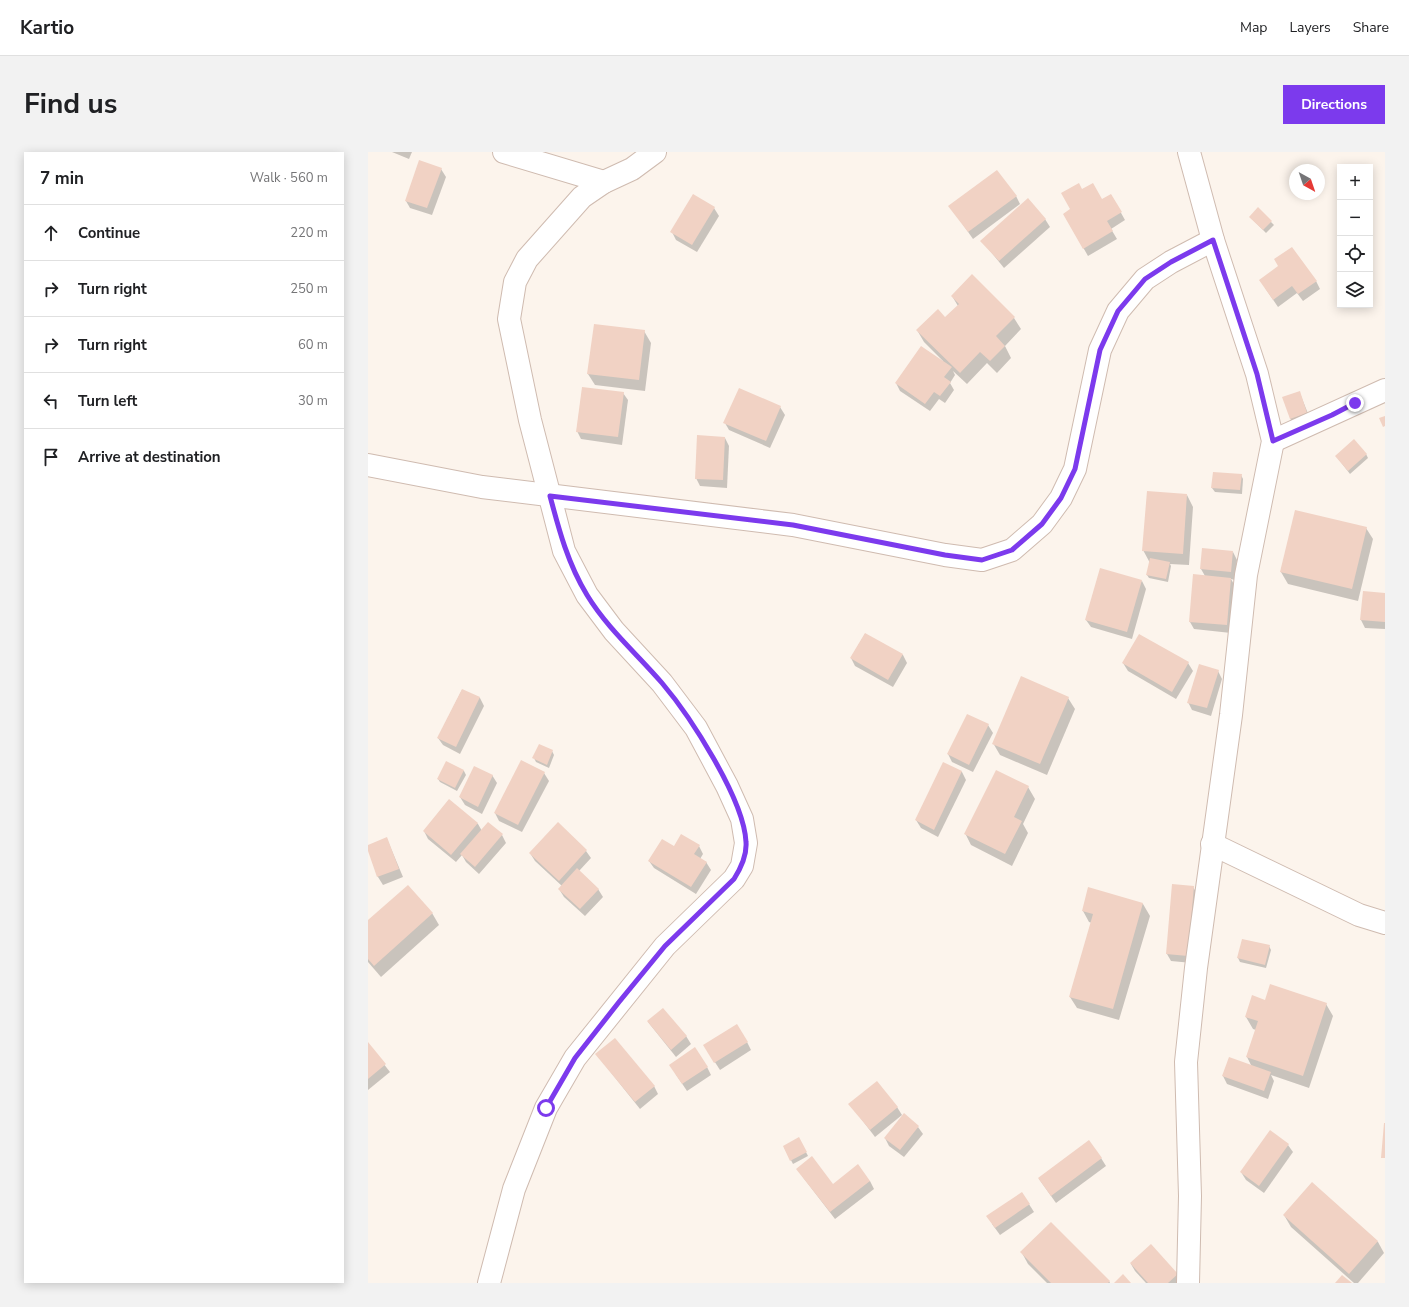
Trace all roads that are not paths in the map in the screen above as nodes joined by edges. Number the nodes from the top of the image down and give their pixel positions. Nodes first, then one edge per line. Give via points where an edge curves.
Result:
1 (504, 152) edge
2 (655, 152) edge
3 (1189, 152) edge
4 (604, 182) junction
5 (1213, 240) junction
6 (1385, 390) edge
7 (1273, 441) junction
8 (368, 465) edge
9 (550, 496) junction
10 (1212, 844) junction
11 (1385, 923) edge
12 (489, 1283) edge
13 (1188, 1283) edge

1 - 4 street
2 - 4 street via 632,169
3 - 5 street
4 - 9 street via 582,197 527,259 514,282 509,319 530,420
5 - 7 street via 1257,374
5 - 9 street via 1145,279 1118,311 1100,350 1075,469 1061,498 1042,524 1012,550 982,560 793,525
6 - 7 street
7 - 10 street via 1246,574 1231,715
8 - 9 street via 482,487
9 - 12 street via 564,551 587,595 614,632 662,683 696,728 742,819 746,843 742,866 734,879 665,946 571,1065 546,1108 514,1188
10 - 11 street via 1359,915
10 - 13 street via 1186,1062 1190,1196

